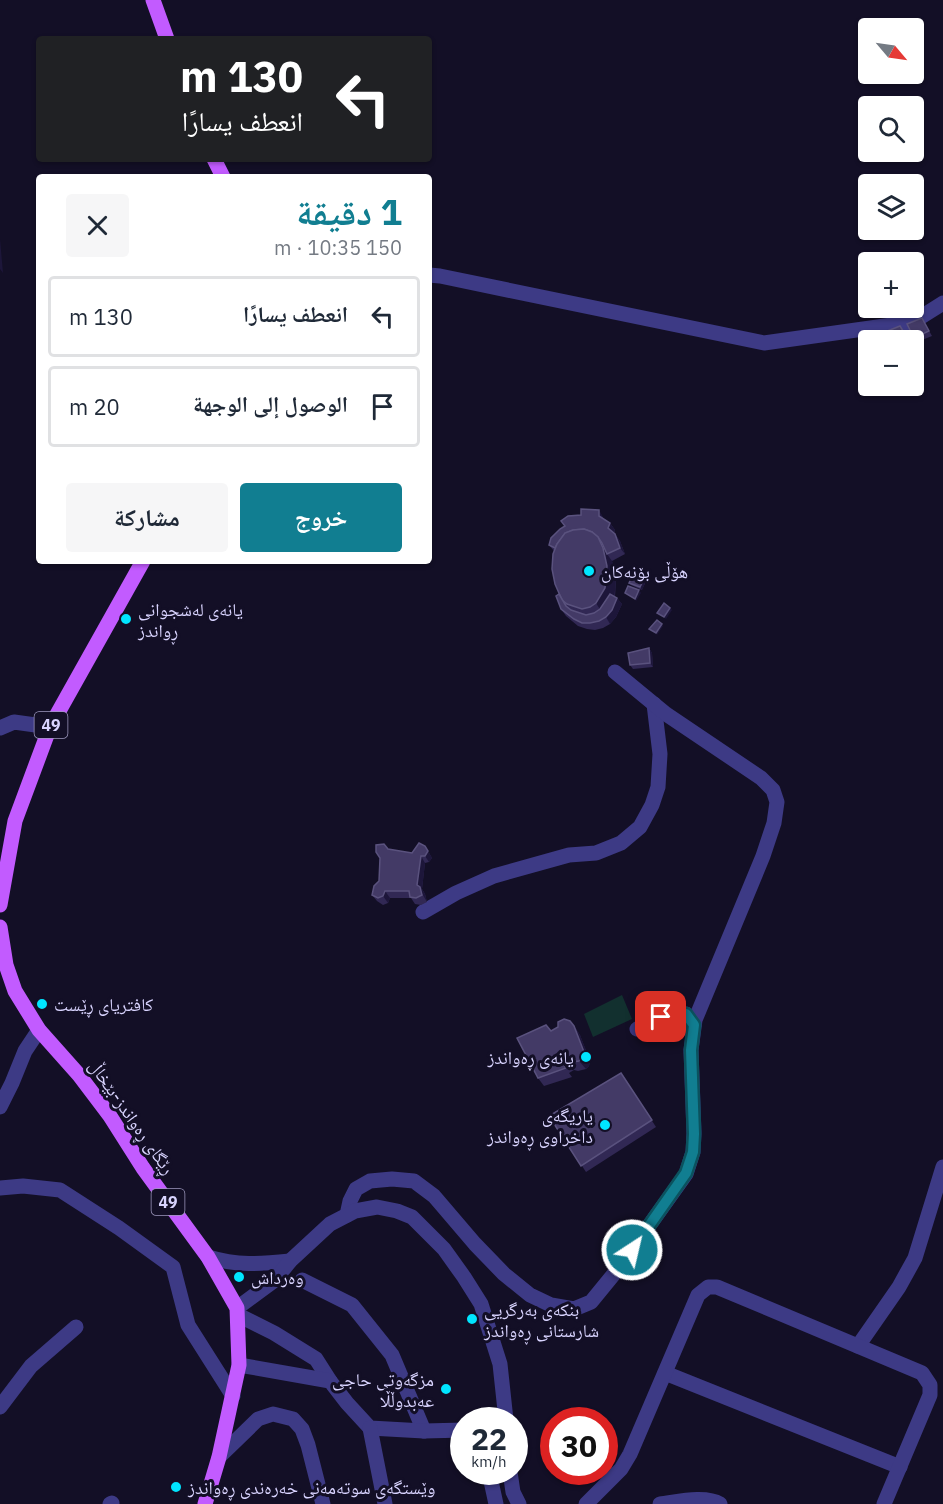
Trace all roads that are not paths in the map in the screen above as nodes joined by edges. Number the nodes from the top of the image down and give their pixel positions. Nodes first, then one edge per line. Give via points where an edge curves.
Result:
1 (153, 0) edge
2 (166, 36) edge
3 (432, 275) edge
4 (943, 303) edge
5 (141, 564) edge
6 (615, 672) dead end
7 (654, 704) junction
8 (50, 727) junction
9 (0, 728) edge
10 (0, 905) edge
11 (423, 912) dead end
12 (0, 927) edge
13 (694, 1025) junction
14 (637, 1029) dead end
15 (39, 1030) junction
16 (0, 1107) edge
17 (943, 1167) edge
18 (0, 1188) edge
19 (347, 1215) junction
20 (208, 1257) junction
21 (290, 1261) junction
22 (302, 1280) dead end
23 (238, 1312) junction
24 (75, 1327) dead end
25 (858, 1346) junction
26 (239, 1365) junction
27 (665, 1373) junction
28 (330, 1381) junction
29 (233, 1396) junction
30 (0, 1407) edge
31 (505, 1407) edge
32 (370, 1428) junction
33 (450, 1430) edge
34 (424, 1431) junction
35 (219, 1457) junction
36 (900, 1467) junction
37 (492, 1485) edge
38 (512, 1485) edge
39 (205, 1504) edge
40 (323, 1504) edge
41 (385, 1504) edge
42 (496, 1504) edge
43 (519, 1504) edge
44 (586, 1504) edge
45 (660, 1504) edge
46 (720, 1504) edge
47 (884, 1504) edge

1 - 2 main road
3 - 4 street via 764,343 913,322
5 - 8 main road, 49
6 - 7 street
7 - 11 street via 660,754 658,787 640,827 621,843 596,853 569,855 494,876
7 - 13 street via 761,778 773,790 777,802 763,856
8 - 9 street via 14,722
8 - 10 main road, 49 via 15,821
12 - 15 main road, ڕێگای ڕەواندز-بێخاڵ / 49 via 15,991
13 - 14 street via 686,1014 675,1014
13 - 19 street via 694,1134 686,1173 591,1302 574,1308 551,1305 530,1295 504,1274 434,1196 414,1181 370,1181 356,1189
15 - 16 street
15 - 20 main road, ڕێگای ڕەواندز-بێخاڵ / 49 via 110,1116
17 - 25 street via 915,1258
18 - 29 street via 60,1190 173,1267 188,1325
19 - 21 street via 330,1224
19 - 31 street via 377,1208 397,1211 412,1217 444,1249 481,1304 500,1364
20 - 21 street via 244,1264
20 - 23 main road, ڕێگای ڕەواندز-بێخاڵ / 49
21 - 23 street
22 - 34 street via 352,1305 392,1355
23 - 26 main road, ڕێگای ڕەواندز-بێخاڵ / 49
23 - 28 street via 316,1359
24 - 30 street via 32,1366
25 - 27 street via 717,1287 708,1287 698,1294
25 - 36 street via 922,1373 930,1385 930,1395
26 - 28 street
26 - 29 main road, ڕێگای ڕەواندز-بێخاڵ / 49
27 - 36 street
27 - 44 street via 626,1462
28 - 32 street
29 - 35 main road, ڕێگای ڕەواندز-بێخاڵ / 49
32 - 34 street
32 - 41 street
33 - 34 street
35 - 39 main road, ڕێگای ڕەواندز-بێخاڵ / 49
35 - 40 street via 258,1419 273,1414 293,1419 308,1445
36 - 47 street
37 - 42 street
38 - 43 street
45 - 46 street via 701,1500

